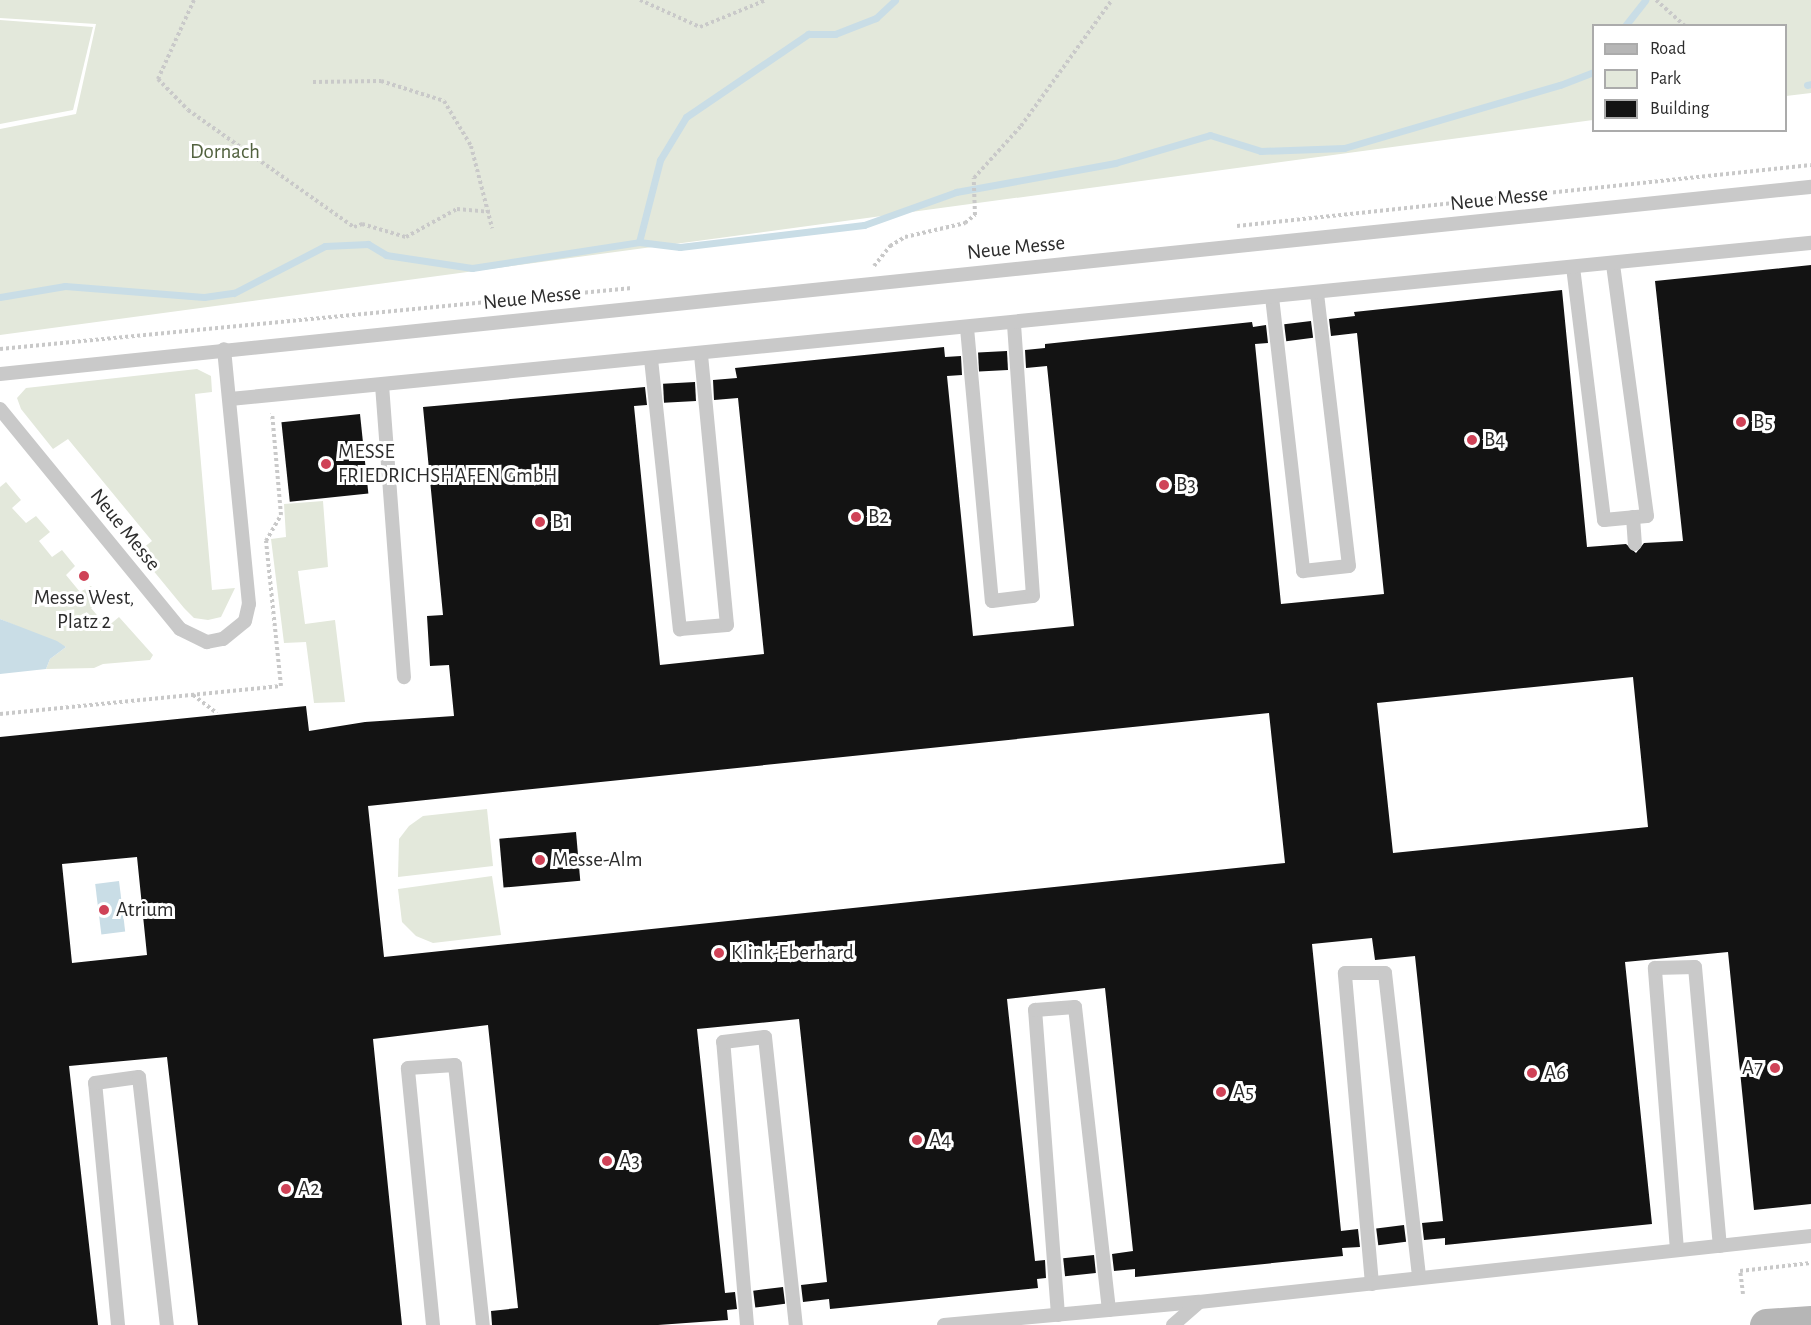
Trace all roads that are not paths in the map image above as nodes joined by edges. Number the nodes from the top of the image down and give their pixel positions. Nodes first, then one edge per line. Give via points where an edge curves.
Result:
1 (1811, 187) edge
2 (1811, 243) edge
3 (1613, 263) junction
4 (1573, 267) junction
5 (1317, 293) junction
6 (1272, 297) junction
7 (1014, 323) junction
8 (967, 328) junction
9 (224, 349) junction
10 (701, 354) junction
11 (651, 359) junction
12 (0, 374) edge
13 (382, 385) junction
14 (230, 399) junction
15 (0, 409) edge
16 (1633, 517) junction
17 (1635, 544) dead end
18 (404, 677) dead end
19 (1811, 1236) edge
20 (1719, 1246) junction
21 (1677, 1250) junction
22 (1419, 1278) junction
23 (1372, 1284) junction
24 (1199, 1302) junction
25 (1109, 1310) junction
26 (1058, 1315) junction
27 (1811, 1322) edge
28 (118, 1325) edge
29 (167, 1325) edge
30 (433, 1325) edge
31 (483, 1325) edge
32 (747, 1325) edge
33 (796, 1325) edge
34 (944, 1325) edge
35 (1173, 1325) edge
36 (1766, 1325) edge

1 - 9 lane, Neue Messe
2 - 3 lane
3 - 4 lane
3 - 16 lane via 1647,516
4 - 5 lane
4 - 16 lane via 1604,520
5 - 6 lane
5 - 6 lane via 1350,566 1303,571
6 - 7 lane
7 - 8 lane
7 - 8 lane via 1033,596 992,601
8 - 10 lane
9 - 12 lane, Neue Messe
9 - 14 lane, Neue Messe
10 - 11 lane
10 - 11 lane via 727,625 680,629
11 - 13 lane
13 - 14 lane
13 - 18 lane
14 - 15 lane, Neue Messe via 249,604 245,621 235,632 207,642 180,629
16 - 17 lane
19 - 20 lane
20 - 21 lane
20 - 21 lane via 1695,967 1679,962 1655,968
21 - 22 lane
22 - 23 lane
22 - 23 lane via 1385,973 1345,973
23 - 24 lane
24 - 25 lane
24 - 35 lane
25 - 26 lane
25 - 26 lane via 1075,1007 1035,1010
26 - 34 lane
27 - 36 street
28 - 29 lane via 96,1083 139,1077
30 - 31 lane via 408,1068 455,1065
32 - 33 lane via 723,1042 765,1037

